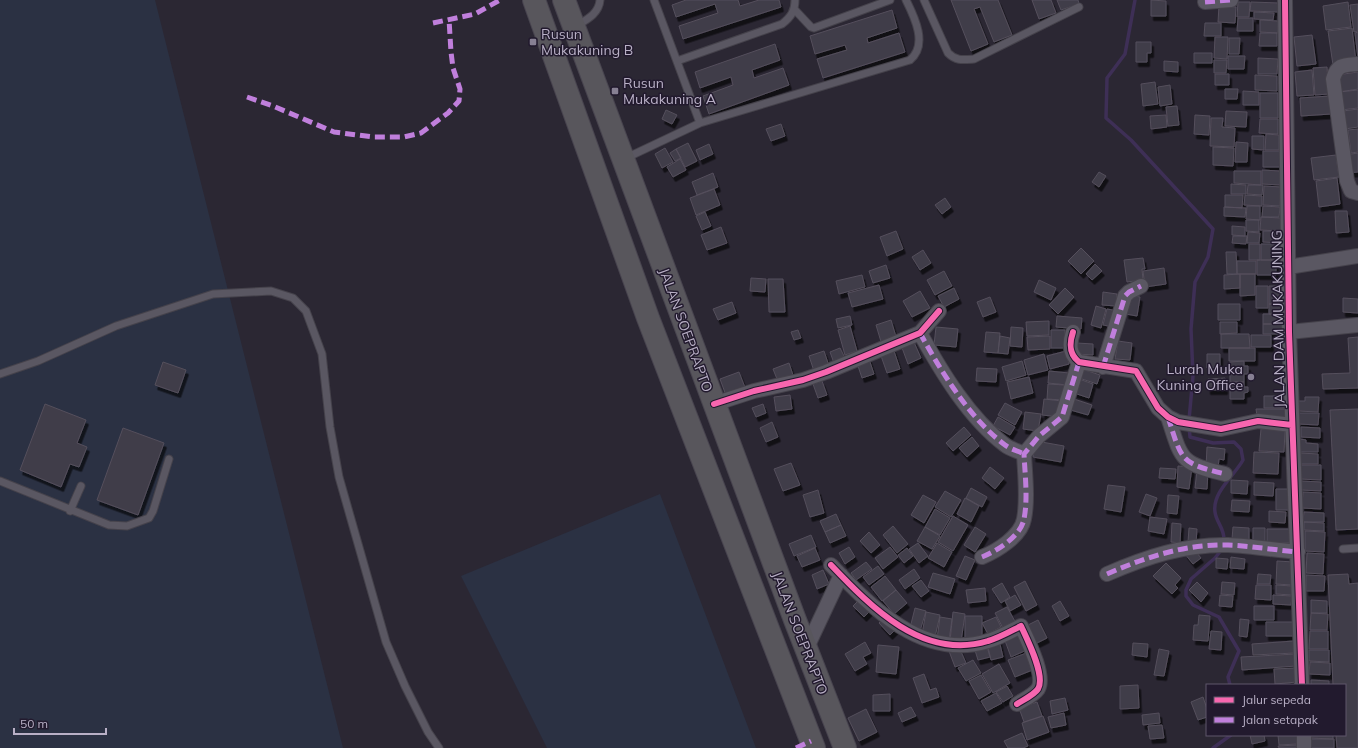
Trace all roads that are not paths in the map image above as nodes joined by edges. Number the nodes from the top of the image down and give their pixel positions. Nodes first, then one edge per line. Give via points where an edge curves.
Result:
1 (534, 0) edge
2 (564, 0) edge
3 (600, 0) edge
4 (654, 0) edge
5 (795, 0) edge
6 (890, 0) edge
7 (906, 0) edge
8 (924, 0) edge
9 (1231, 0) edge
10 (1285, 0) edge
11 (1205, 2) dead end
12 (1079, 7) dead end
13 (795, 10) junction
14 (574, 27) junction
15 (677, 61) junction
16 (1358, 64) edge
17 (700, 123) junction
18 (624, 159) junction
19 (1358, 193) edge
20 (1358, 256) edge
21 (1288, 267) junction
22 (1141, 286) dead end
23 (939, 311) dead end
24 (1358, 325) edge
25 (920, 332) junction
26 (1074, 332) dead end
27 (1289, 332) junction
28 (1079, 362) junction
29 (1104, 367) junction
30 (0, 374) edge
31 (714, 404) junction
32 (1173, 420) junction
33 (1292, 425) junction
34 (1024, 454) junction
35 (169, 459) dead end
36 (1225, 474) dead end
37 (0, 481) edge
38 (81, 486) dead end
39 (70, 511) junction
40 (1358, 548) edge
41 (1343, 549) dead end
42 (1298, 552) junction
43 (982, 558) dead end
44 (831, 565) dead end
45 (1107, 574) dead end
46 (841, 575) junction
47 (805, 646) junction
48 (1302, 684) edge
49 (1017, 704) dead end
50 (1304, 736) edge
51 (439, 748) edge
52 (814, 748) edge
53 (845, 748) edge
54 (1304, 748) edge

1 - 52 highway, JALAN SOEPRAPTO via 651,326
2 - 14 highway, JALAN SOEPRAPTO
3 - 14 lane via 600,6 592,17
4 - 15 lane
5 - 13 lane
6 - 13 lane via 814,28
7 - 17 lane via 920,40 919,50 910,60
8 - 12 lane via 948,53 953,59 960,60 974,59
9 - 11 street
10 - 21 street, JALAN DAM MUKAKUNING
13 - 15 lane via 782,24
14 - 18 highway, JALAN SOEPRAPTO
15 - 17 lane
16 - 19 street via 1335,70 1333,79 1347,181 1351,191
17 - 18 lane
18 - 31 highway, JALAN SOEPRAPTO
20 - 21 street
21 - 27 street, JALAN DAM MUKAKUNING
22 - 29 street via 1125,296
23 - 25 street
24 - 27 street
25 - 31 street via 803,380 754,391
25 - 34 street via 939,368 980,421 1005,445
26 - 28 street via 1070,349 1073,357
27 - 33 street, JALAN DAM MUKAKUNING
28 - 29 street
28 - 34 street via 1062,417 1039,436
29 - 32 street via 1136,371 1158,408
30 - 51 lane via 116,326 213,294 271,291 293,298 306,311 322,354 330,427 339,476 386,642 404,686
31 - 47 highway, JALAN SOEPRAPTO
32 - 33 street via 1221,429 1258,421
32 - 36 street via 1182,456 1198,467
33 - 42 street, JALAN DAM MUKAKUNING
34 - 43 street via 1022,525 1017,533 994,553
35 - 39 lane via 149,518 127,526 109,525
37 - 39 lane
38 - 39 lane
40 - 41 lane
42 - 45 street via 1228,545 1185,548 1138,560
42 - 48 street, JALAN DAM MUKAKUNING
44 - 46 street
46 - 47 street via 810,641
46 - 49 street via 874,608 904,629 940,643 964,645 988,641 1022,626 1039,672 1040,682 1037,690
47 - 53 highway, JALAN SOEPRAPTO
50 - 54 street

